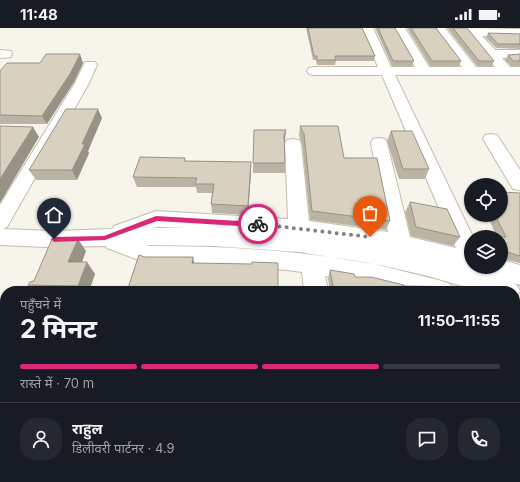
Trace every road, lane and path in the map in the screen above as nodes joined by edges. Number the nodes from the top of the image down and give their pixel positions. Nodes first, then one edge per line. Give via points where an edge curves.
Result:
1 (367, 28) edge
2 (399, 28) edge
3 (439, 28) edge
4 (471, 30) edge
5 (520, 33) edge
6 (491, 54) junction
7 (520, 54) edge
8 (90, 65) dead end
9 (385, 70) junction
10 (424, 70) junction
11 (471, 70) junction
12 (506, 70) junction
13 (314, 71) dead end
14 (520, 71) edge
15 (491, 139) dead end
16 (379, 143) dead end
17 (293, 144) dead end
18 (520, 184) edge
19 (0, 222) edge
20 (299, 228) junction
21 (0, 237) edge
22 (105, 238) junction
23 (464, 240) edge
24 (401, 244) junction
25 (464, 259) edge
26 (312, 265) junction
27 (508, 272) edge
28 (520, 275) edge
29 (315, 286) edge
30 (411, 286) edge
31 (492, 286) edge

1 - 9 street
2 - 10 street
3 - 11 street
4 - 5 street
4 - 6 street
6 - 7 street
6 - 12 street
8 - 19 street via 82,82 45,131
9 - 10 street
9 - 13 street
9 - 23 street
10 - 11 street
11 - 12 street
12 - 14 street
15 - 18 street
16 - 24 street
17 - 20 street
20 - 22 street via 156,219
20 - 24 street via 370,237
21 - 22 street via 50,249
22 - 26 street via 149,255 198,255
22 - 31 street via 172,236 263,241 349,252 427,266
24 - 25 street
26 - 29 street
26 - 30 street via 368,273
27 - 28 street

